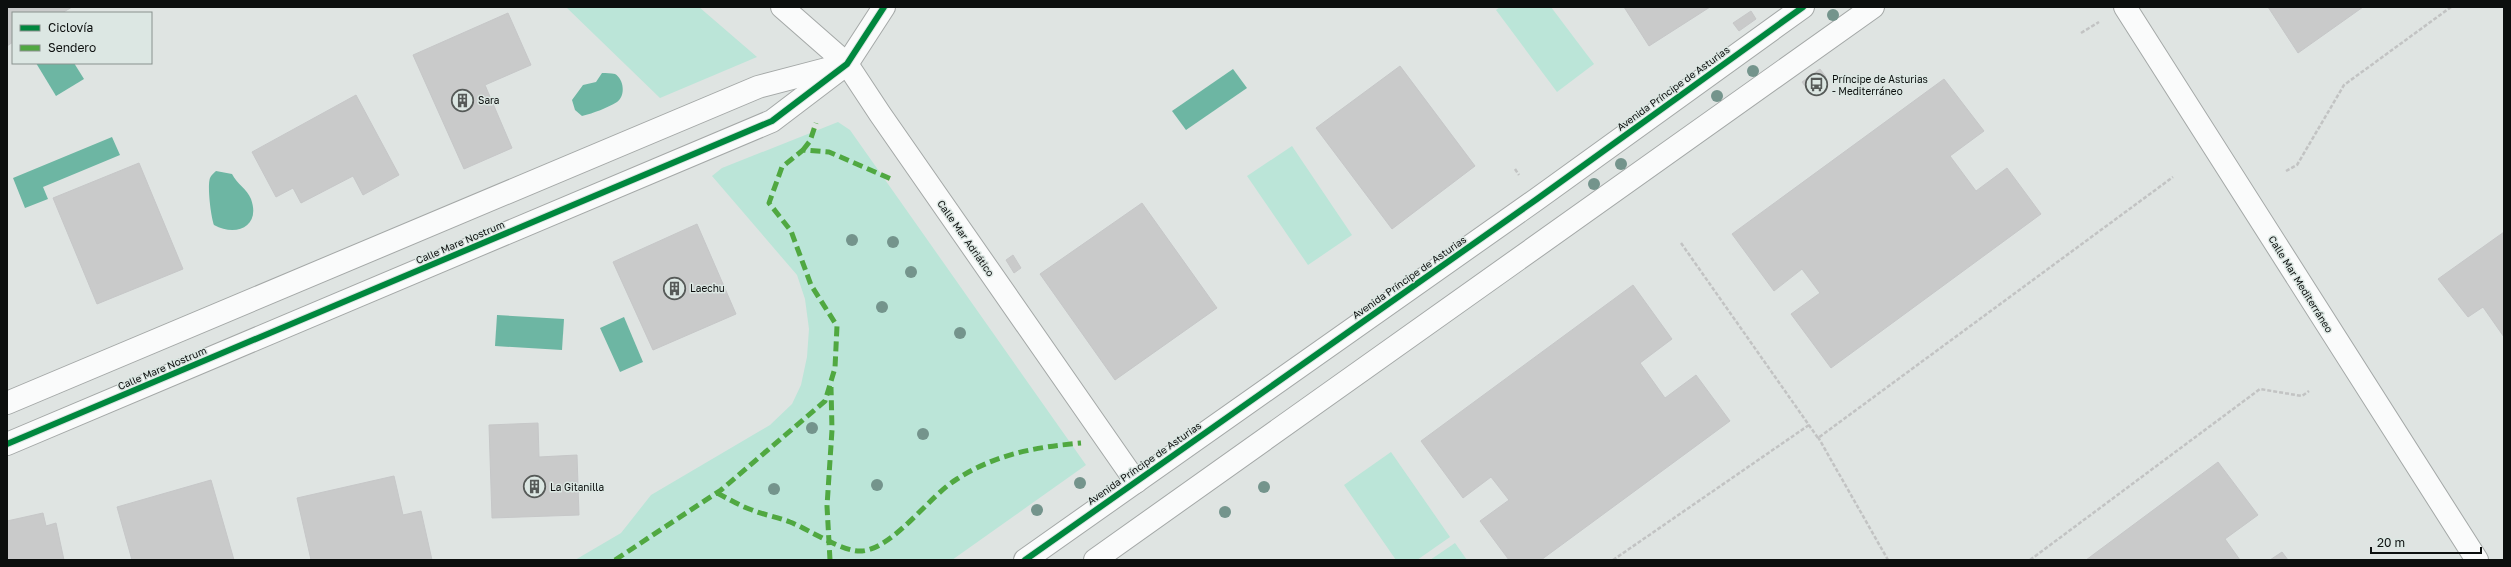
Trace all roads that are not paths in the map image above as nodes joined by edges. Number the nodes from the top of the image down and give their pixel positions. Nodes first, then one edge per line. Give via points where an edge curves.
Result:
1 (782, 7) edge
2 (884, 7) edge
3 (1803, 7) edge
4 (1873, 7) edge
5 (2126, 7) edge
6 (847, 64) junction
7 (7, 402) edge
8 (7, 444) edge
9 (1136, 482) junction
10 (1025, 560) edge
11 (1095, 560) edge
12 (2477, 560) edge

1 - 6 street, Calle Mar Adriático
2 - 6 street, Calle Mare Nostrum
3 - 9 street, Avenida Príncipe de Asturias via 1537,200
4 - 11 street
5 - 12 street, Calle Mar Mediterráneo
6 - 7 street via 758,87
6 - 8 street, Calle Mare Nostrum via 772,121
6 - 9 street, Calle Mar Adriático
9 - 10 street, Avenida Príncipe de Asturias

